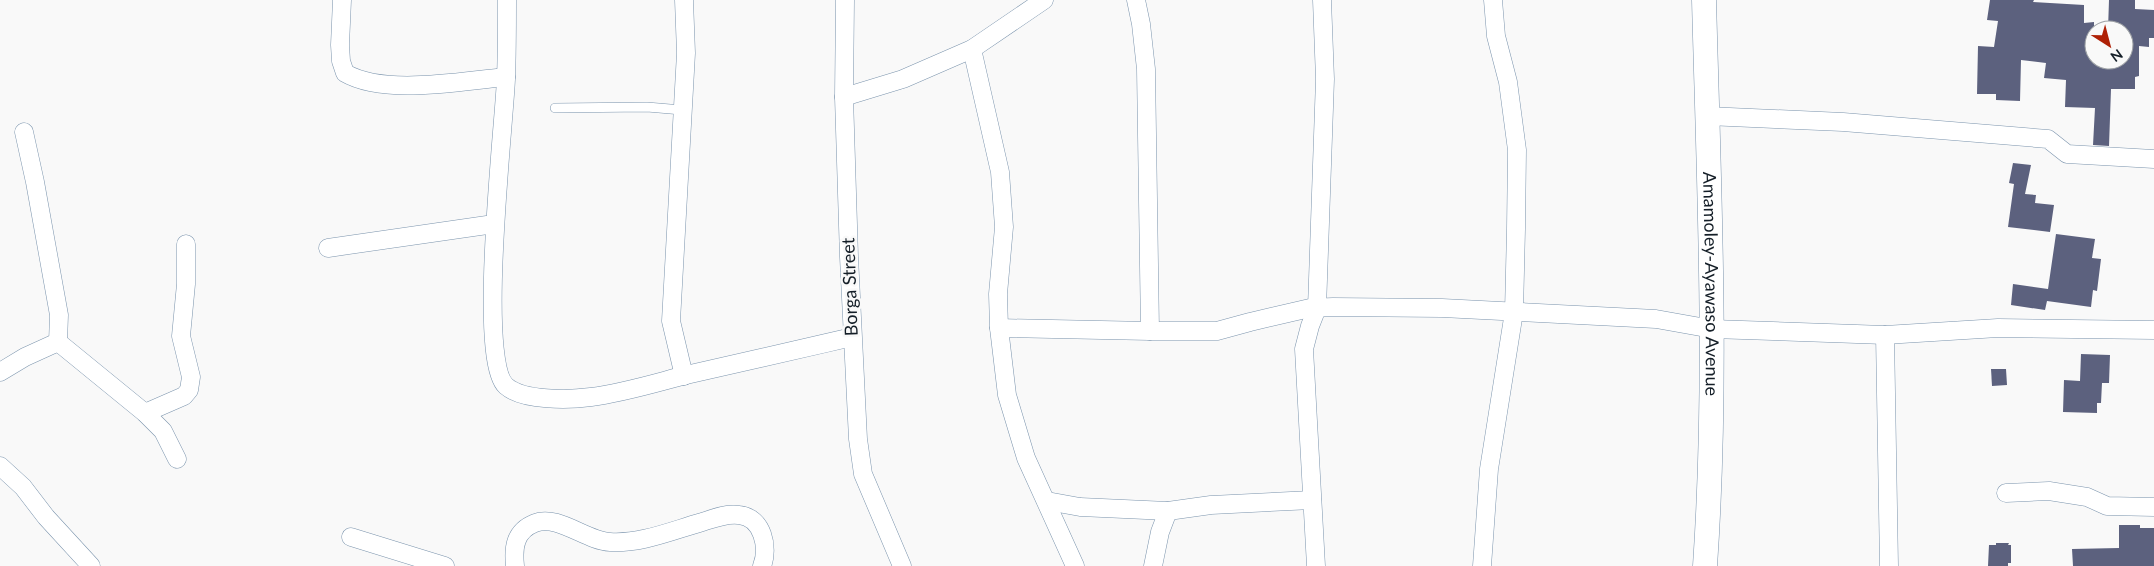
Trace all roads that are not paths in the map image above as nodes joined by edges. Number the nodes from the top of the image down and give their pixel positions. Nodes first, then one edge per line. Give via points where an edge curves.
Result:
1 (342, 0) edge
2 (507, 0) edge
3 (684, 0) edge
4 (845, 0) edge
5 (1044, 0) edge
6 (1136, 0) edge
7 (1322, 0) edge
8 (1493, 0) edge
9 (1704, 0) edge
10 (972, 49) junction
11 (506, 77) junction
12 (844, 97) junction
13 (555, 108) dead end
14 (682, 110) junction
15 (1707, 116) junction
16 (24, 132) dead end
17 (2154, 159) edge
18 (494, 224) junction
19 (186, 244) dead end
20 (328, 248) dead end
21 (1317, 308) junction
22 (1514, 312) junction
23 (999, 328) junction
24 (1712, 329) junction
25 (2154, 330) edge
26 (1150, 331) junction
27 (1885, 335) junction
28 (852, 337) junction
29 (58, 342) junction
30 (0, 372) edge
31 (684, 376) junction
32 (145, 413) junction
33 (177, 459) dead end
34 (0, 466) edge
35 (2006, 493) dead end
36 (1312, 500) junction
37 (1047, 501) junction
38 (2154, 507) edge
39 (1168, 511) junction
40 (351, 537) dead end
41 (91, 566) edge
42 (445, 566) edge
43 (515, 566) edge
44 (762, 566) edge
45 (902, 566) edge
46 (1075, 566) edge
47 (1153, 566) edge
48 (1316, 566) edge
49 (1482, 566) edge
50 (1705, 566) edge
51 (1889, 566) edge

1 - 11 street via 342,61 345,73 356,79 384,85
2 - 11 street
3 - 14 street via 686,53
4 - 12 street, Borga Street
5 - 10 street
6 - 26 street via 1146,69
7 - 21 street via 1325,80
8 - 22 street via 1496,36 1508,82 1517,150
9 - 15 street, Amamoley-Ayawaso Avenue
10 - 12 street via 903,79
10 - 23 street via 1000,172 1004,228 998,294
11 - 18 street
12 - 28 street, Borga Street
13 - 14 lane
14 - 31 street via 671,321
15 - 17 street via 1843,122 2048,139 2067,154
15 - 24 street, Amamoley-Ayawaso Avenue
16 - 29 street via 59,315
18 - 20 street
18 - 31 street via 493,348 498,371 506,385 519,392 547,398 590,397
19 - 32 street via 181,336 191,377 189,390 184,396
21 - 22 street
21 - 26 street via 1217,332
21 - 36 street via 1304,349
22 - 24 street via 1656,319
22 - 49 street via 1489,469
23 - 26 street
23 - 37 street via 1007,395 1026,458
24 - 27 street
24 - 50 street, Amamoley-Ayawaso Avenue
25 - 27 street via 1998,328
27 - 51 street
28 - 31 street
28 - 45 street, Borga Street via 863,474
29 - 30 street
29 - 32 street
32 - 33 street via 163,432
34 - 41 street
35 - 38 street via 2049,491 2087,497 2107,506
36 - 39 street via 1211,505
36 - 48 street
37 - 39 street via 1080,507
37 - 46 street
39 - 47 street
40 - 42 street
43 - 44 street via 514,545 520,533 547,519 609,542 641,539 741,514 755,523 764,538

